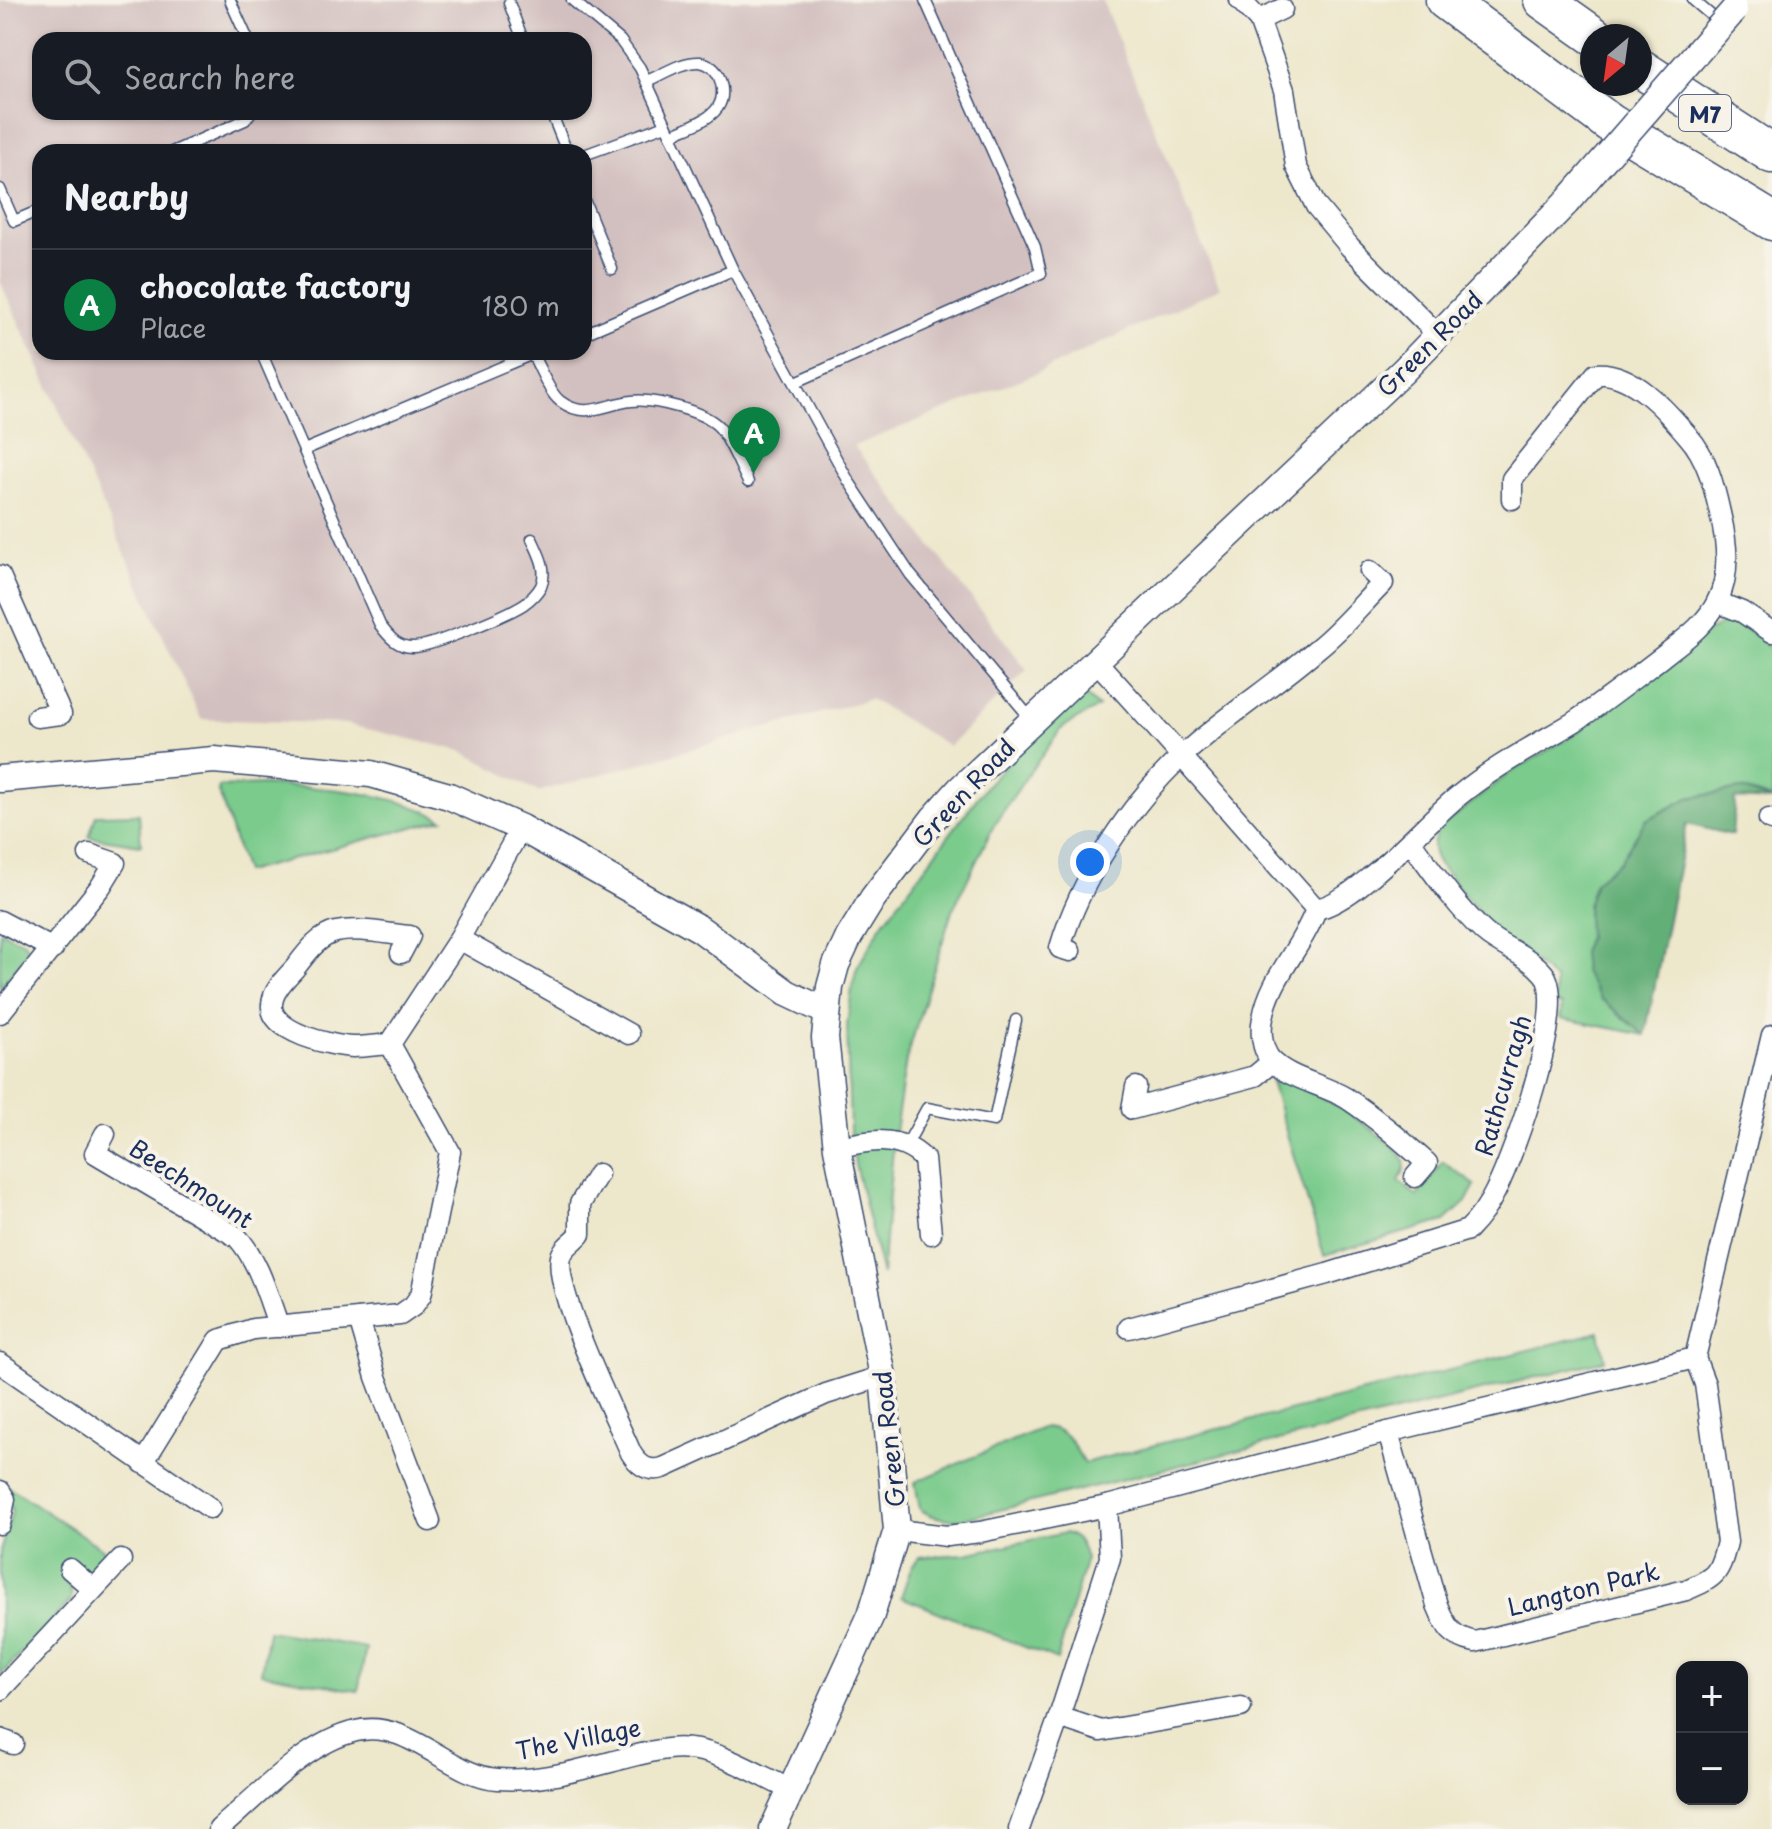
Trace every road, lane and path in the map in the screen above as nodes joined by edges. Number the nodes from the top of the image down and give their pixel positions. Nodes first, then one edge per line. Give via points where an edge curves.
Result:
1 (230, 0) edge
2 (572, 0) edge
3 (925, 0) edge
4 (1240, 0) edge
5 (1445, 0) edge
6 (1543, 0) edge
7 (1693, 0) edge
8 (509, 3) dead end
9 (1282, 9) dead end
10 (1732, 11) edge
11 (1259, 20) junction
12 (1580, 26) edge
13 (244, 32) edge
14 (520, 32) edge
15 (1652, 76) edge
16 (647, 81) junction
17 (245, 120) edge
18 (554, 120) edge
19 (669, 130) junction
20 (192, 144) edge
21 (564, 144) edge
22 (592, 153) edge
23 (1772, 154) edge
24 (0, 189) edge
25 (32, 213) edge
26 (592, 220) edge
27 (1772, 221) edge
28 (612, 269) dead end
29 (733, 270) junction
30 (592, 331) edge
31 (1438, 335) junction
32 (265, 360) edge
33 (518, 360) edge
34 (538, 360) edge
35 (796, 382) junction
36 (304, 450) junction
37 (748, 482) dead end
38 (1512, 499) dead end
39 (532, 539) dead end
40 (0, 576) edge
41 (1382, 582) dead end
42 (1717, 602) junction
43 (1772, 632) edge
44 (1095, 660) junction
45 (37, 717) dead end
46 (1031, 719) junction
47 (1183, 755) junction
48 (0, 779) edge
49 (521, 828) junction
50 (1411, 842) junction
51 (89, 854) dead end
52 (1316, 909) junction
53 (0, 921) edge
54 (459, 939) junction
55 (53, 949) junction
56 (1070, 951) dead end
57 (401, 953) dead end
58 (827, 1012) junction
59 (0, 1013) edge
60 (1016, 1020) dead end
61 (629, 1034) dead end
62 (1772, 1035) edge
63 (390, 1044) junction
64 (1272, 1062) junction
65 (1136, 1087) dead end
66 (105, 1134) dead end
67 (906, 1146) junction
68 (837, 1148) junction
69 (598, 1174) dead end
70 (1415, 1177) dead end
71 (931, 1234) dead end
72 (359, 1319) junction
73 (279, 1327) junction
74 (1129, 1328) dead end
75 (1695, 1358) junction
76 (0, 1363) edge
77 (883, 1376) junction
78 (1388, 1432) junction
79 (143, 1463) junction
80 (0, 1491) edge
81 (1107, 1506) junction
82 (210, 1508) dead end
83 (420, 1514) dead end
84 (0, 1524) edge
85 (897, 1530) junction
86 (121, 1560) dead end
87 (70, 1569) dead end
88 (93, 1589) junction
89 (0, 1690) edge
90 (1241, 1707) dead end
91 (1059, 1717) junction
92 (791, 1790) junction
93 (219, 1829) edge
94 (773, 1829) edge
95 (1019, 1829) edge

1 - 13 lane
2 - 16 lane via 620,40
3 - 35 lane via 1035,247 1041,273
4 - 11 street
5 - 27 highway, M7 via 1610,123
6 - 12 highway
7 - 10 lane
8 - 14 lane
9 - 11 street
10 - 31 street, Green Road, bridge via 1566,203
11 - 31 street via 1284,90 1296,166 1316,206
15 - 23 highway, M7
16 - 19 lane
16 - 19 lane via 686,64 703,62 717,71 724,91 721,105 709,117
17 - 20 lane
18 - 21 lane
19 - 22 lane
19 - 29 lane
24 - 25 lane via 14,221
26 - 28 lane
29 - 30 lane
29 - 35 lane
31 - 44 street, Green Road
32 - 36 lane
33 - 36 lane
34 - 37 lane via 551,391 575,410 594,412 632,401 663,403 718,426
35 - 46 lane via 848,480 910,574
36 - 39 lane via 380,625 400,645 437,642 523,605 543,583 543,563
38 - 42 street via 1512,479 1596,374 1611,373 1668,413 1696,445 1713,484 1728,544
40 - 45 street via 61,714
41 - 47 street via 1320,647
42 - 43 street
42 - 50 street via 1699,628 1576,720 1499,765
44 - 46 street, Green Road
44 - 47 street
46 - 58 street, Green Road via 933,819 873,898 836,965
47 - 52 street
47 - 56 street via 1111,841 1070,915 1060,948
48 - 49 street via 214,760 371,774 449,796
49 - 54 street
49 - 58 street via 700,929 787,993
50 - 52 street via 1354,889
50 - 74 street, Rathcurragh via 1483,930 1545,975 1552,993 1550,1023 1521,1130 1480,1218 1468,1230
51 - 55 street via 115,863
52 - 64 street via 1273,985 1262,1020 1264,1050
53 - 55 street
54 - 61 street
54 - 63 street
55 - 59 street
57 - 63 street via 410,936 334,932 315,943 276,990 271,1005 284,1027 314,1040 352,1047
58 - 68 street, Green Road via 826,1060
60 - 67 lane via 994,1121 927,1108
62 - 75 street
63 - 72 street via 450,1152 421,1295 400,1315
64 - 65 street via 1255,1076 1132,1109
64 - 70 street via 1374,1118 1427,1163
66 - 73 street, Beechmount via 95,1153 237,1237
67 - 68 street via 872,1139
67 - 71 street via 924,1159
68 - 77 street, Green Road
69 - 77 street via 580,1204 580,1234 560,1261 567,1303 637,1463 663,1468 826,1394
72 - 73 street
72 - 83 street
73 - 79 street via 219,1340
75 - 78 street
75 - 78 street, Langton Park via 1705,1384 1727,1542 1711,1580 1475,1642 1459,1639 1442,1617
76 - 79 street
77 - 85 street, Green Road
78 - 81 street
79 - 82 street
80 - 84 street via 5,1499
81 - 85 street via 947,1536
81 - 91 street via 1110,1558
85 - 92 street, Green Road via 871,1615
86 - 88 street
87 - 88 street
88 - 89 street
90 - 91 street via 1101,1731
91 - 95 street
92 - 93 street, The Village via 692,1749 662,1748 550,1776 497,1779 469,1771 393,1733 360,1729 308,1753
92 - 94 street, Green Road

